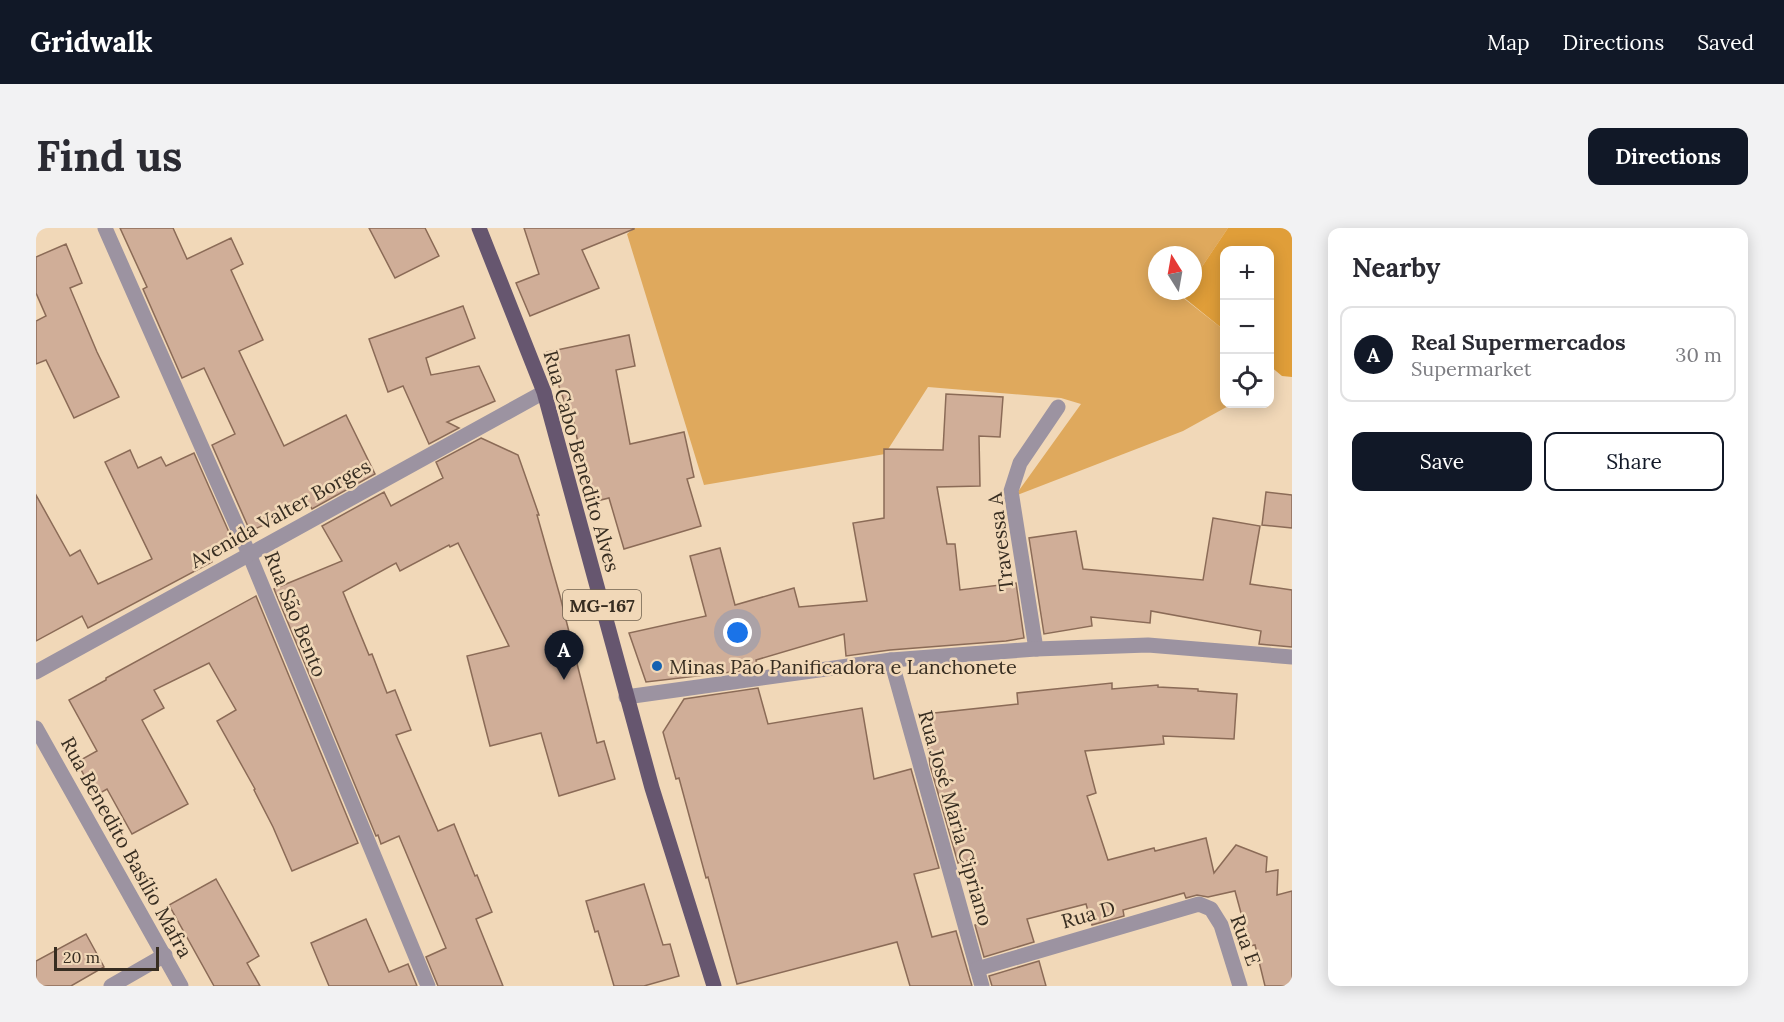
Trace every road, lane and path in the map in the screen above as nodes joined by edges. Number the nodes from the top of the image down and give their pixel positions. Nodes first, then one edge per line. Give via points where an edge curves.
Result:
1 (105, 228) edge
2 (479, 228) edge
3 (544, 392) junction
4 (1058, 407) dead end
5 (249, 555) junction
6 (1036, 649) junction
7 (1292, 657) edge
8 (891, 660) junction
9 (36, 672) edge
10 (626, 696) junction
11 (36, 728) edge
12 (1211, 909) joint
13 (165, 955) junction
14 (977, 969) junction
15 (111, 986) edge
16 (181, 986) edge
17 (428, 986) edge
18 (714, 986) edge
19 (982, 986) edge
20 (1240, 986) edge

1 - 5 street, Rua São Bento
2 - 3 main road, Rua Cabo Benedito Alves / MG-167
3 - 5 street, Avenida Valter Borges
3 - 10 main road, Rua Cabo Benedito Alves / MG-167
4 - 6 street, Travessa A via 1020,463 1011,491
5 - 9 street, Avenida Valter Borges
5 - 17 street, Rua São Bento
6 - 7 street via 1148,645
6 - 8 street
8 - 10 street
8 - 14 street, Rua José Maria Cipriano
10 - 18 main road, Rua Cabo Benedito Alves / MG-167
11 - 13 street, Rua Benedito Basílio Mafra
12 - 14 street, Rua D via 1199,904
12 - 20 street, Rua E via 1221,925
13 - 15 street
13 - 16 street, Rua Benedito Basílio Mafra
14 - 19 street, Rua José Maria Cipriano

